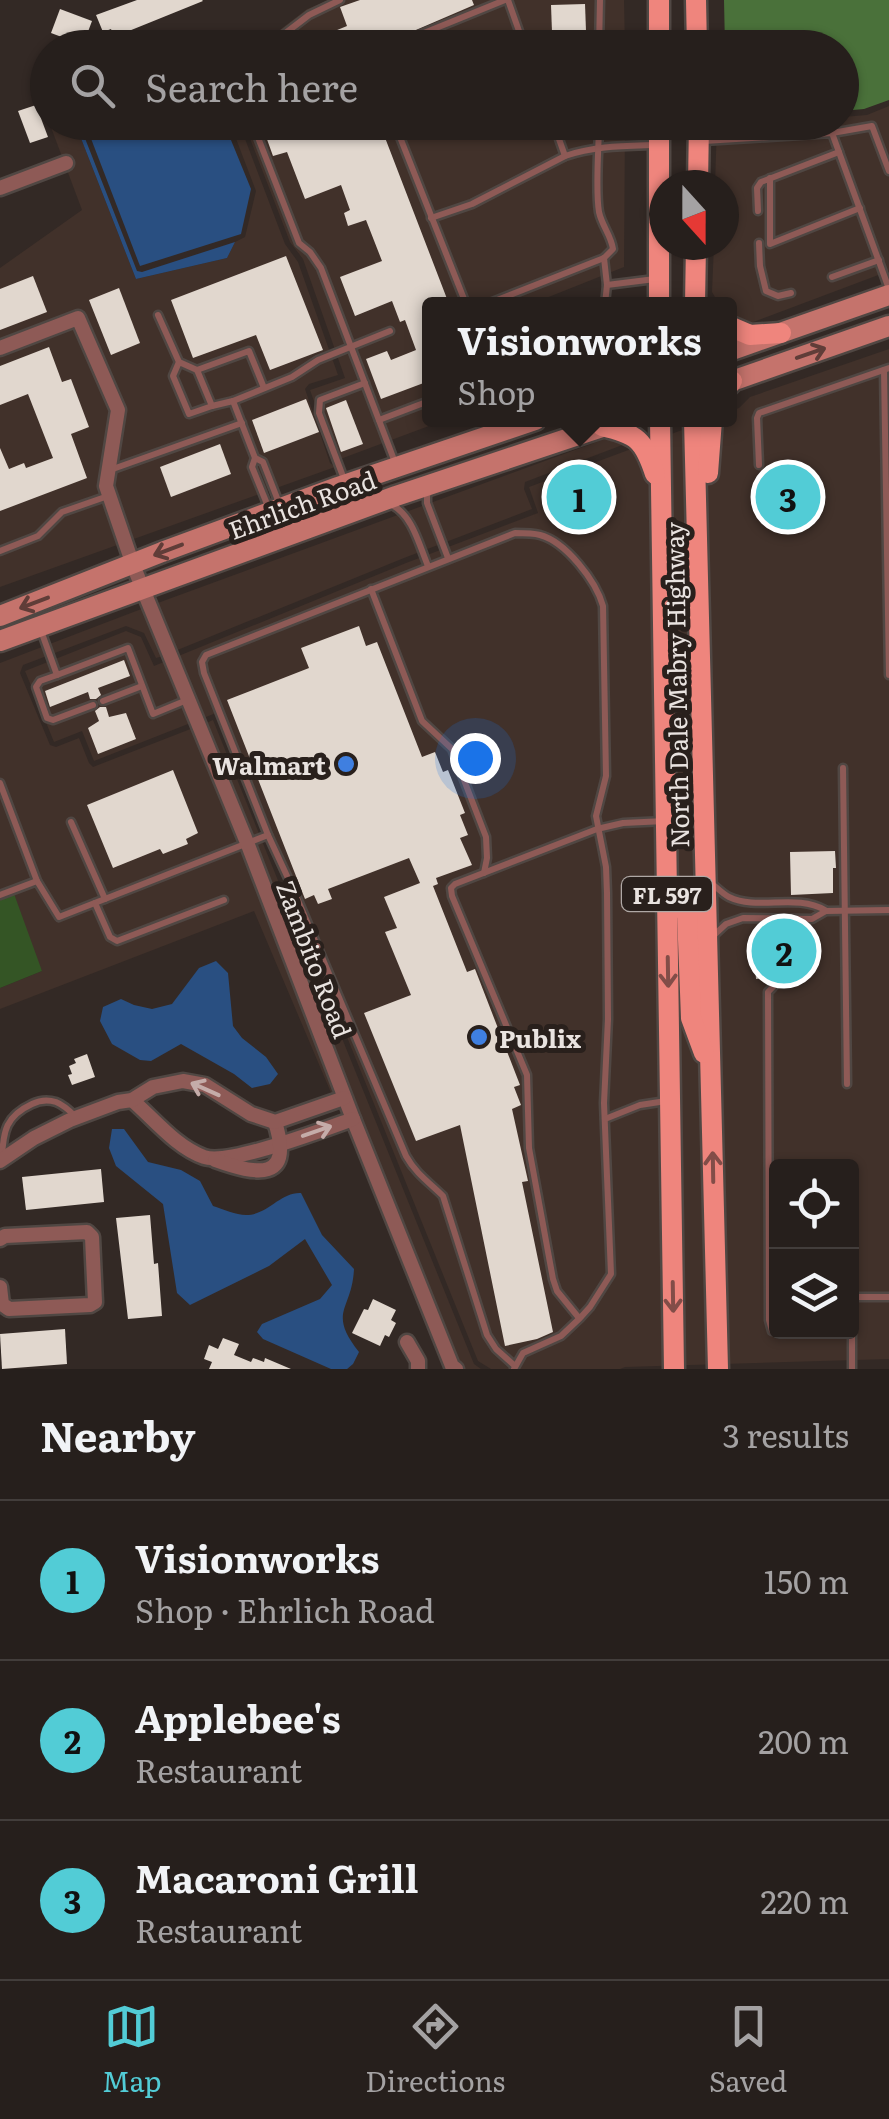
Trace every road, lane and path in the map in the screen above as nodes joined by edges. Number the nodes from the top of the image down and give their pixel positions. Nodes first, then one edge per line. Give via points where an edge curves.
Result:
1 (340, 0) edge
2 (506, 0) edge
3 (600, 0) edge
4 (659, 0) edge
5 (696, 0) edge
6 (289, 30) edge
7 (432, 30) edge
8 (518, 30) edge
9 (599, 30) edge
10 (659, 30) edge
11 (697, 30) edge
12 (859, 128) edge
13 (259, 140) edge
14 (401, 140) edge
15 (559, 140) edge
16 (598, 140) edge
17 (659, 140) edge
18 (699, 140) edge
19 (835, 140) edge
20 (659, 145) junction
21 (598, 147) junction
22 (839, 152) junction
23 (565, 156) junction
24 (66, 163) dead end
25 (698, 170) edge
26 (889, 171) edge
27 (770, 178) junction
28 (0, 188) edge
29 (860, 208) junction
30 (758, 211) dead end
31 (431, 218) junction
32 (759, 242) dead end
33 (604, 258) junction
34 (696, 260) edge
35 (697, 260) edge
36 (878, 260) junction
37 (659, 278) junction
38 (832, 278) dead end
39 (606, 285) junction
40 (889, 292) edge
41 (791, 293) dead end
42 (463, 297) edge
43 (504, 297) edge
44 (605, 297) edge
45 (659, 297) edge
46 (695, 297) edge
47 (710, 297) edge
48 (158, 315) dead end
49 (889, 326) edge
50 (737, 329) edge
51 (390, 332) dead end
52 (781, 333) junction
53 (351, 346) junction
54 (0, 348) edge
55 (737, 348) edge
56 (179, 362) junction
57 (886, 369) edge
58 (196, 370) junction
59 (737, 380) edge
60 (365, 383) junction
61 (264, 388) junction
62 (233, 401) junction
63 (422, 403) edge
64 (212, 406) junction
65 (379, 420) junction
66 (242, 424) junction
67 (500, 427) edge
68 (599, 427) edge
69 (607, 427) edge
70 (660, 427) edge
71 (694, 427) edge
72 (712, 427) edge
73 (396, 466) junction
74 (759, 466) dead end
75 (109, 470) junction
76 (442, 480) junction
77 (346, 484) junction
78 (661, 491) junction
79 (109, 496) junction
80 (376, 503) junction
81 (275, 511) junction
82 (698, 544) junction
83 (0, 551) edge
84 (448, 558) junction
85 (133, 564) junction
86 (428, 566) junction
87 (142, 588) junction
88 (371, 588) junction
89 (0, 616) edge
90 (39, 626) junction
91 (0, 641) edge
92 (57, 675) junction
93 (889, 675) edge
94 (142, 686) junction
95 (188, 700) junction
96 (103, 701) dead end
97 (93, 705) dead end
98 (842, 768) dead end
99 (0, 783) edge
100 (666, 821) junction
101 (71, 822) dead end
102 (598, 828) junction
103 (268, 835) junction
104 (248, 844) junction
105 (484, 873) junction
106 (706, 879) junction
107 (37, 881) junction
108 (0, 895) edge
109 (105, 899) junction
110 (224, 900) dead end
111 (95, 903) junction
112 (667, 905) junction
113 (889, 910) edge
114 (826, 911) junction
115 (843, 911) junction
116 (708, 940) junction
117 (773, 987) dead end
118 (711, 1074) junction
119 (847, 1084) dead end
120 (344, 1098) junction
121 (132, 1100) junction
122 (670, 1101) junction
123 (77, 1118) junction
124 (353, 1119) junction
125 (605, 1119) junction
126 (275, 1122) junction
127 (282, 1144) junction
128 (213, 1159) junction
129 (1, 1160) edge
130 (2, 1236) edge
131 (771, 1249) edge
132 (0, 1287) edge
133 (889, 1297) edge
134 (580, 1318) junction
135 (407, 1342) dead end
136 (515, 1368) edge
137 (418, 1369) edge
138 (456, 1369) edge
139 (674, 1369) edge
140 (718, 1369) edge
141 (852, 1369) edge

1 - 6 lane
2 - 7 lane
2 - 8 lane
3 - 9 lane
4 - 10 main road
5 - 11 main road
12 - 26 lane via 872,126
13 - 53 lane via 299,243 321,268
14 - 31 lane
15 - 23 lane
16 - 21 lane
17 - 20 main road
18 - 25 main road
19 - 22 lane
20 - 21 lane
20 - 37 main road
21 - 23 lane
21 - 33 lane via 599,210 613,249
22 - 27 lane
22 - 29 lane
23 - 31 lane
24 - 28 street
27 - 29 lane via 770,244
27 - 30 lane via 757,188
29 - 36 lane
31 - 42 lane
32 - 41 lane via 766,291
33 - 39 lane
33 - 43 lane
34 - 46 main road
35 - 47 main road
36 - 38 lane
36 - 40 lane
37 - 39 lane
37 - 45 main road
39 - 44 lane
40 - 52 main road
48 - 56 lane
59 -> 49 main road
50 - 52 main road
51 - 53 lane
52 - 55 main road
53 - 60 lane
53 - 61 lane
54 - 75 street, Zambito Road via 78,318 118,410
56 - 58 lane
56 - 64 lane via 173,376 189,414
57 - 74 lane via 758,413
57 - 93 lane
58 - 61 lane via 249,352
58 - 64 lane
60 - 65 lane
60 - 77 lane via 320,400
61 - 62 lane
62 - 64 lane
62 - 66 lane
63 - 65 lane
65 - 73 lane
66 - 75 lane
66 - 81 lane via 255,458 263,462
67 - 73 main road, Ehrlich Road
68 - 76 main road, Ehrlich Road
69 - 78 main road via 640,440
70 - 78 main road, North Dale Mabry Highway / FL 597
71 - 82 main road, North Dale Mabry Highway / FL 597
72 - 82 main road via 706,521
73 - 77 main road, Ehrlich Road
75 - 79 street, Zambito Road
76 - 80 main road, Ehrlich Road
76 - 84 lane via 427,503
77 - 81 main road, Ehrlich Road
78 - 100 main road, North Dale Mabry Highway / FL 597
79 - 83 lane via 62,512 38,536
79 - 85 street, Zambito Road
80 - 86 lane via 402,510
80 - 87 main road, Ehrlich Road
81 -> 85 main road, Ehrlich Road
82 - 106 main road, North Dale Mabry Highway / FL 597
84 - 86 lane
84 - 102 lane via 515,533 542,535 574,557 600,592 606,776
85 - 87 street, Zambito Road
85 -> 89 main road, Ehrlich Road
86 - 88 lane
87 - 90 main road, Ehrlich Road
87 - 95 street, Zambito Road
88 - 103 lane via 206,654 202,662
88 - 105 lane via 422,721 452,749 486,837
90 - 91 main road, Ehrlich Road
90 - 92 lane
92 - 94 lane via 128,648
92 - 97 lane via 36,687 48,718
94 - 95 lane via 153,714
94 - 96 lane
95 - 104 street, Zambito Road
98 - 115 lane
99 - 107 lane
100 - 102 lane
100 - 112 main road, North Dale Mabry Highway / FL 597
101 - 109 lane
102 - 105 lane
102 - 125 lane via 608,894
103 - 104 lane
103 - 136 lane via 406,1156 443,1196 487,1335
104 - 109 lane
104 - 120 street, Zambito Road
105 - 134 lane via 455,884 452,896 527,1075 529,1148 553,1279
106 - 114 lane via 744,901 812,903
106 - 116 main road, North Dale Mabry Highway / FL 597
107 - 108 lane
107 - 111 lane via 59,917
109 - 111 lane
110 - 111 lane via 117,940
112 - 118 main road via 687,914 691,1018
112 -> 122 main road, North Dale Mabry Highway / FL 597
113 - 115 lane
114 - 115 lane
114 - 116 lane via 812,919 743,918
115 - 119 lane
116 - 118 main road, North Dale Mabry Highway / FL 597
117 - 131 lane via 766,1052
140 -> 118 main road, North Dale Mabry Highway / FL 597
120 - 124 street, Zambito Road
120 - 126 street
121 - 123 street
126 -> 121 street via 205,1085 183,1081
121 - 128 street via 184,1147
122 - 125 lane
122 -> 139 main road, North Dale Mabry Highway / FL 597
123 - 129 street
123 - 129 lane via 52,1100 17,1111 7,1125
127 -> 124 street
124 - 138 street, Zambito Road
125 - 134 lane via 611,1274
126 - 127 street
127 - 128 street
127 - 128 street via 279,1160 260,1172
130 - 132 street via 86,1232 92,1237 95,1302 9,1308
133 - 141 lane via 852,1297
134 - 136 lane via 561,1336 523,1353
135 - 137 street

